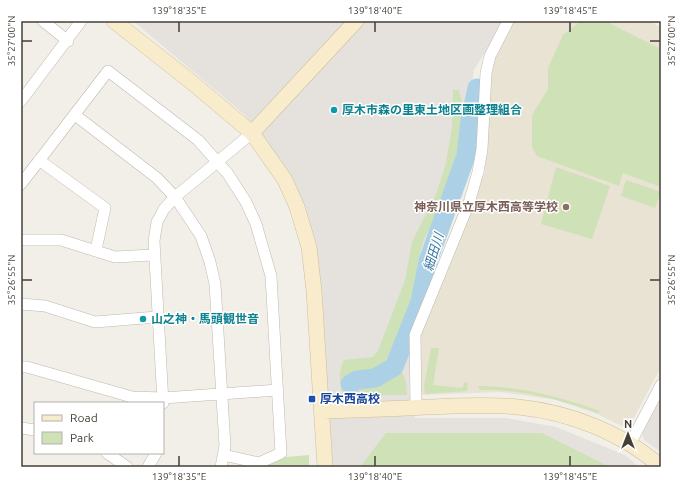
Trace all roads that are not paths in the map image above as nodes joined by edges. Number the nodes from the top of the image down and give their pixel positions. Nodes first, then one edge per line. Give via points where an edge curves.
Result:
1 (43, 21) edge
2 (81, 21) edge
3 (114, 21) edge
4 (356, 21) edge
5 (508, 21) edge
6 (68, 40) junction
7 (21, 101) edge
8 (75, 115) junction
9 (252, 133) junction
10 (39, 160) junction
11 (217, 160) junction
12 (21, 184) edge
13 (175, 197) junction
14 (21, 240) edge
15 (96, 250) junction
16 (153, 254) junction
17 (21, 304) edge
18 (157, 318) junction
19 (21, 368) edge
20 (661, 385) edge
21 (278, 390) junction
22 (222, 393) junction
23 (163, 400) edge
24 (416, 408) junction
25 (321, 411) junction
26 (21, 428) edge
27 (34, 430) edge
28 (630, 444) junction
29 (108, 454) edge
30 (155, 454) edge
31 (224, 455) junction
32 (126, 467) edge
33 (148, 467) edge
34 (221, 467) edge
35 (325, 467) edge
36 (661, 467) edge

1 - 6 street
2 - 6 street
3 - 9 street
4 - 9 street
5 - 24 street via 490,56 486,73 482,149 475,185 415,335
6 - 7 street
8 - 10 street
8 - 11 street via 108,71 176,122
8 - 13 street via 157,178
9 - 11 street
9 - 25 street via 285,180 297,207 308,247 314,291
10 - 12 street
10 - 15 street via 105,208
11 - 13 street
11 - 21 street via 246,202 265,251 270,276
13 - 16 street via 157,222
13 - 22 street via 201,236 210,262 215,284
14 - 15 street via 61,240
15 - 16 street via 115,257
16 - 18 street
17 - 18 street via 45,306 95,322
18 - 23 street
19 - 23 street via 27,367 132,397
20 - 28 street
21 - 22 street
21 - 31 street via 281,453 259,463
22 - 23 street
22 - 31 street
24 - 25 street
24 - 28 street via 519,407 575,419
25 - 35 street
26 - 27 street
28 - 36 street
29 - 32 street
30 - 33 street
31 - 34 street

